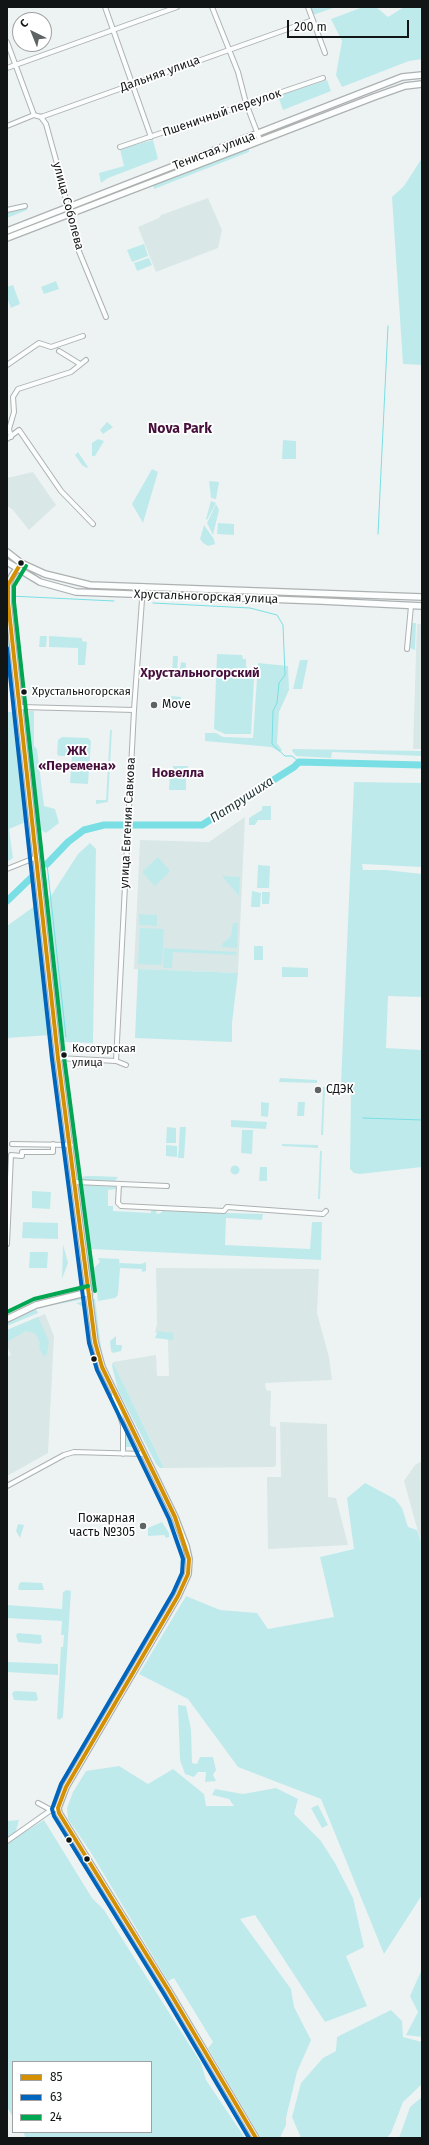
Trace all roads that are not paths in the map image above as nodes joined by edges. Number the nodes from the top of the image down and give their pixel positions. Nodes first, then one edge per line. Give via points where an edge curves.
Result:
1 (105, 7) edge
2 (177, 7) edge
3 (212, 7) edge
4 (308, 7) edge
5 (313, 20) junction
6 (114, 31) junction
7 (7, 42) edge
8 (228, 49) junction
9 (325, 53) dead end
10 (15, 65) junction
11 (7, 68) edge
12 (422, 75) edge
13 (323, 78) dead end
14 (132, 84) junction
15 (422, 84) edge
16 (246, 103) junction
17 (34, 115) junction
18 (41, 117) junction
19 (7, 126) edge
20 (151, 137) junction
21 (259, 137) junction
22 (120, 147) dead end
23 (25, 206) dead end
24 (7, 210) edge
25 (68, 210) junction
26 (7, 231) edge
27 (7, 238) edge
28 (106, 317) dead end
29 (83, 336) dead end
30 (59, 350) dead end
31 (86, 360) dead end
32 (80, 364) junction
33 (7, 365) edge
34 (9, 438) edge
35 (93, 524) dead end
36 (7, 552) edge
37 (7, 562) edge
38 (21, 562) junction
39 (16, 569) junction
40 (143, 586) junction
41 (7, 590) edge
42 (260, 591) junction
43 (299, 593) junction
44 (142, 594) junction
45 (422, 597) edge
46 (260, 598) junction
47 (298, 600) junction
48 (411, 606) junction
49 (422, 606) edge
50 (407, 649) dead end
51 (21, 707) junction
52 (134, 710) junction
53 (37, 857) junction
54 (7, 869) edge
55 (58, 1058) junction
56 (116, 1061) junction
57 (126, 1065) dead end
58 (12, 1144) dead end
59 (53, 1144) junction
60 (71, 1145) junction
61 (75, 1182) junction
62 (119, 1184) junction
63 (167, 1186) dead end
64 (326, 1211) dead end
65 (7, 1244) edge
66 (89, 1292) junction
67 (7, 1319) edge
68 (114, 1396) junction
69 (123, 1454) junction
70 (144, 1454) junction
71 (7, 1486) edge
72 (38, 1803) dead end
73 (58, 1808) junction
74 (51, 1810) junction
75 (7, 1840) edge
76 (256, 2138) edge

1 - 6 street
2 - 6 street
3 - 8 street
4 - 5 street
5 - 8 street, Дальняя улица
5 - 9 street
6 - 10 street
6 - 14 street
7 - 10 street
8 - 14 street, Дальняя улица
8 - 16 street via 238,72
10 - 11 street
10 - 17 street
12 - 21 main road, Тенистая улица via 402,77
13 - 16 street, Пшеничный переулок
14 - 18 street, Дальняя улица
14 - 20 street
15 - 21 main road, Тенистая улица via 405,86
16 - 20 street, Пшеничный переулок
16 - 21 street
17 - 18 street
17 - 19 street
18 - 25 street, улица Соболева via 46,124
20 - 22 street, Пшеничный переулок
21 - 25 main road, Тенистая улица via 148,184
23 - 24 street
25 - 26 main road, Тенистая улица
25 - 27 main road, Тенистая улица
25 - 28 street, улица Соболева via 78,249
29 - 33 street via 51,347 39,343
30 - 32 street
31 - 32 street
32 - 34 street via 71,372 18,389 13,397 14,412
34 - 35 street via 18,430 61,491
36 - 38 main road, Хрустальногорская улица
37 - 39 main road, Хрустальногорская улица
38 - 39 main road
38 - 40 main road, Хрустальногорская улица via 45,574 90,585
39 - 41 main road
39 - 44 main road, Хрустальногорская улица via 40,582 64,590 95,594
40 - 42 main road, Хрустальногорская улица
40 - 44 street, улица Евгения Савкова
41 - 51 main road
42 - 43 main road, Хрустальногорская улица
42 - 46 main road via 263,596
43 - 45 main road, Хрустальногорская улица
43 - 47 main road via 295,596
44 - 46 main road, Хрустальногорская улица
44 - 52 street, улица Евгения Савкова
46 - 47 main road, Хрустальногорская улица
47 - 48 main road, Хрустальногорская улица
48 - 49 main road, Хрустальногорская улица
48 - 50 street
51 - 52 street
51 - 53 main road
52 - 56 street, улица Евгения Савкова
53 - 54 street
53 - 55 main road
55 - 56 street
55 - 60 main road
56 - 57 street
58 - 59 street
59 - 60 street
59 - 65 street via 53,1152 22,1152 22,1156 11,1155
60 - 61 main road
61 - 62 street
61 - 66 main road
62 - 63 street
62 - 64 street via 118,1203 121,1206 224,1211 227,1208 323,1214
66 - 67 main road via 36,1305
66 - 68 main road via 99,1359
68 - 69 street via 123,1425
68 - 70 main road
69 - 70 street
69 - 71 street via 74,1452
70 - 73 main road via 175,1517 186,1546 189,1559 188,1574 178,1596 66,1787
72 - 74 street
73 - 74 street
73 - 76 main road via 63,1823 169,1991
74 - 75 street

